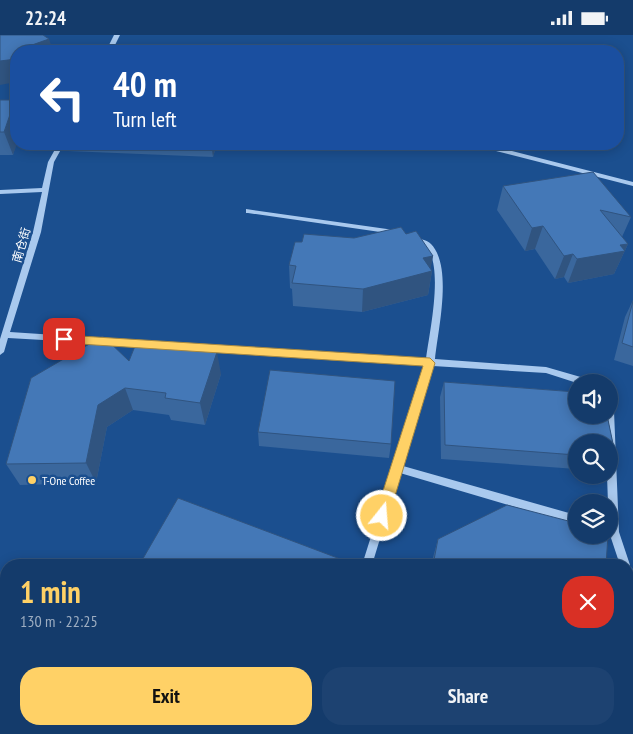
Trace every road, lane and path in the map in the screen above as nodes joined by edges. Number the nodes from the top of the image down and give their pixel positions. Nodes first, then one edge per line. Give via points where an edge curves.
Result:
1 (57, 150) edge
2 (500, 150) edge
3 (633, 184) edge
4 (46, 190) junction
5 (0, 192) edge
6 (248, 211) dead end
7 (6, 335) junction
8 (0, 352) edge
9 (430, 363) junction
10 (568, 376) edge
11 (610, 424) edge
12 (397, 468) junction
13 (611, 494) edge
14 (568, 518) edge
15 (617, 544) edge
16 (369, 559) edge
17 (623, 559) edge

1 - 4 street, 南仓街 via 51,161
2 - 3 street
4 - 5 street
4 - 7 street, 南仓街
6 - 9 street via 395,232 427,244 436,257 440,282
7 - 8 street, 南仓街
7 - 9 lane
9 - 10 lane via 546,370
9 - 12 street
11 - 13 street
12 - 14 street
12 - 16 street
15 - 17 street

